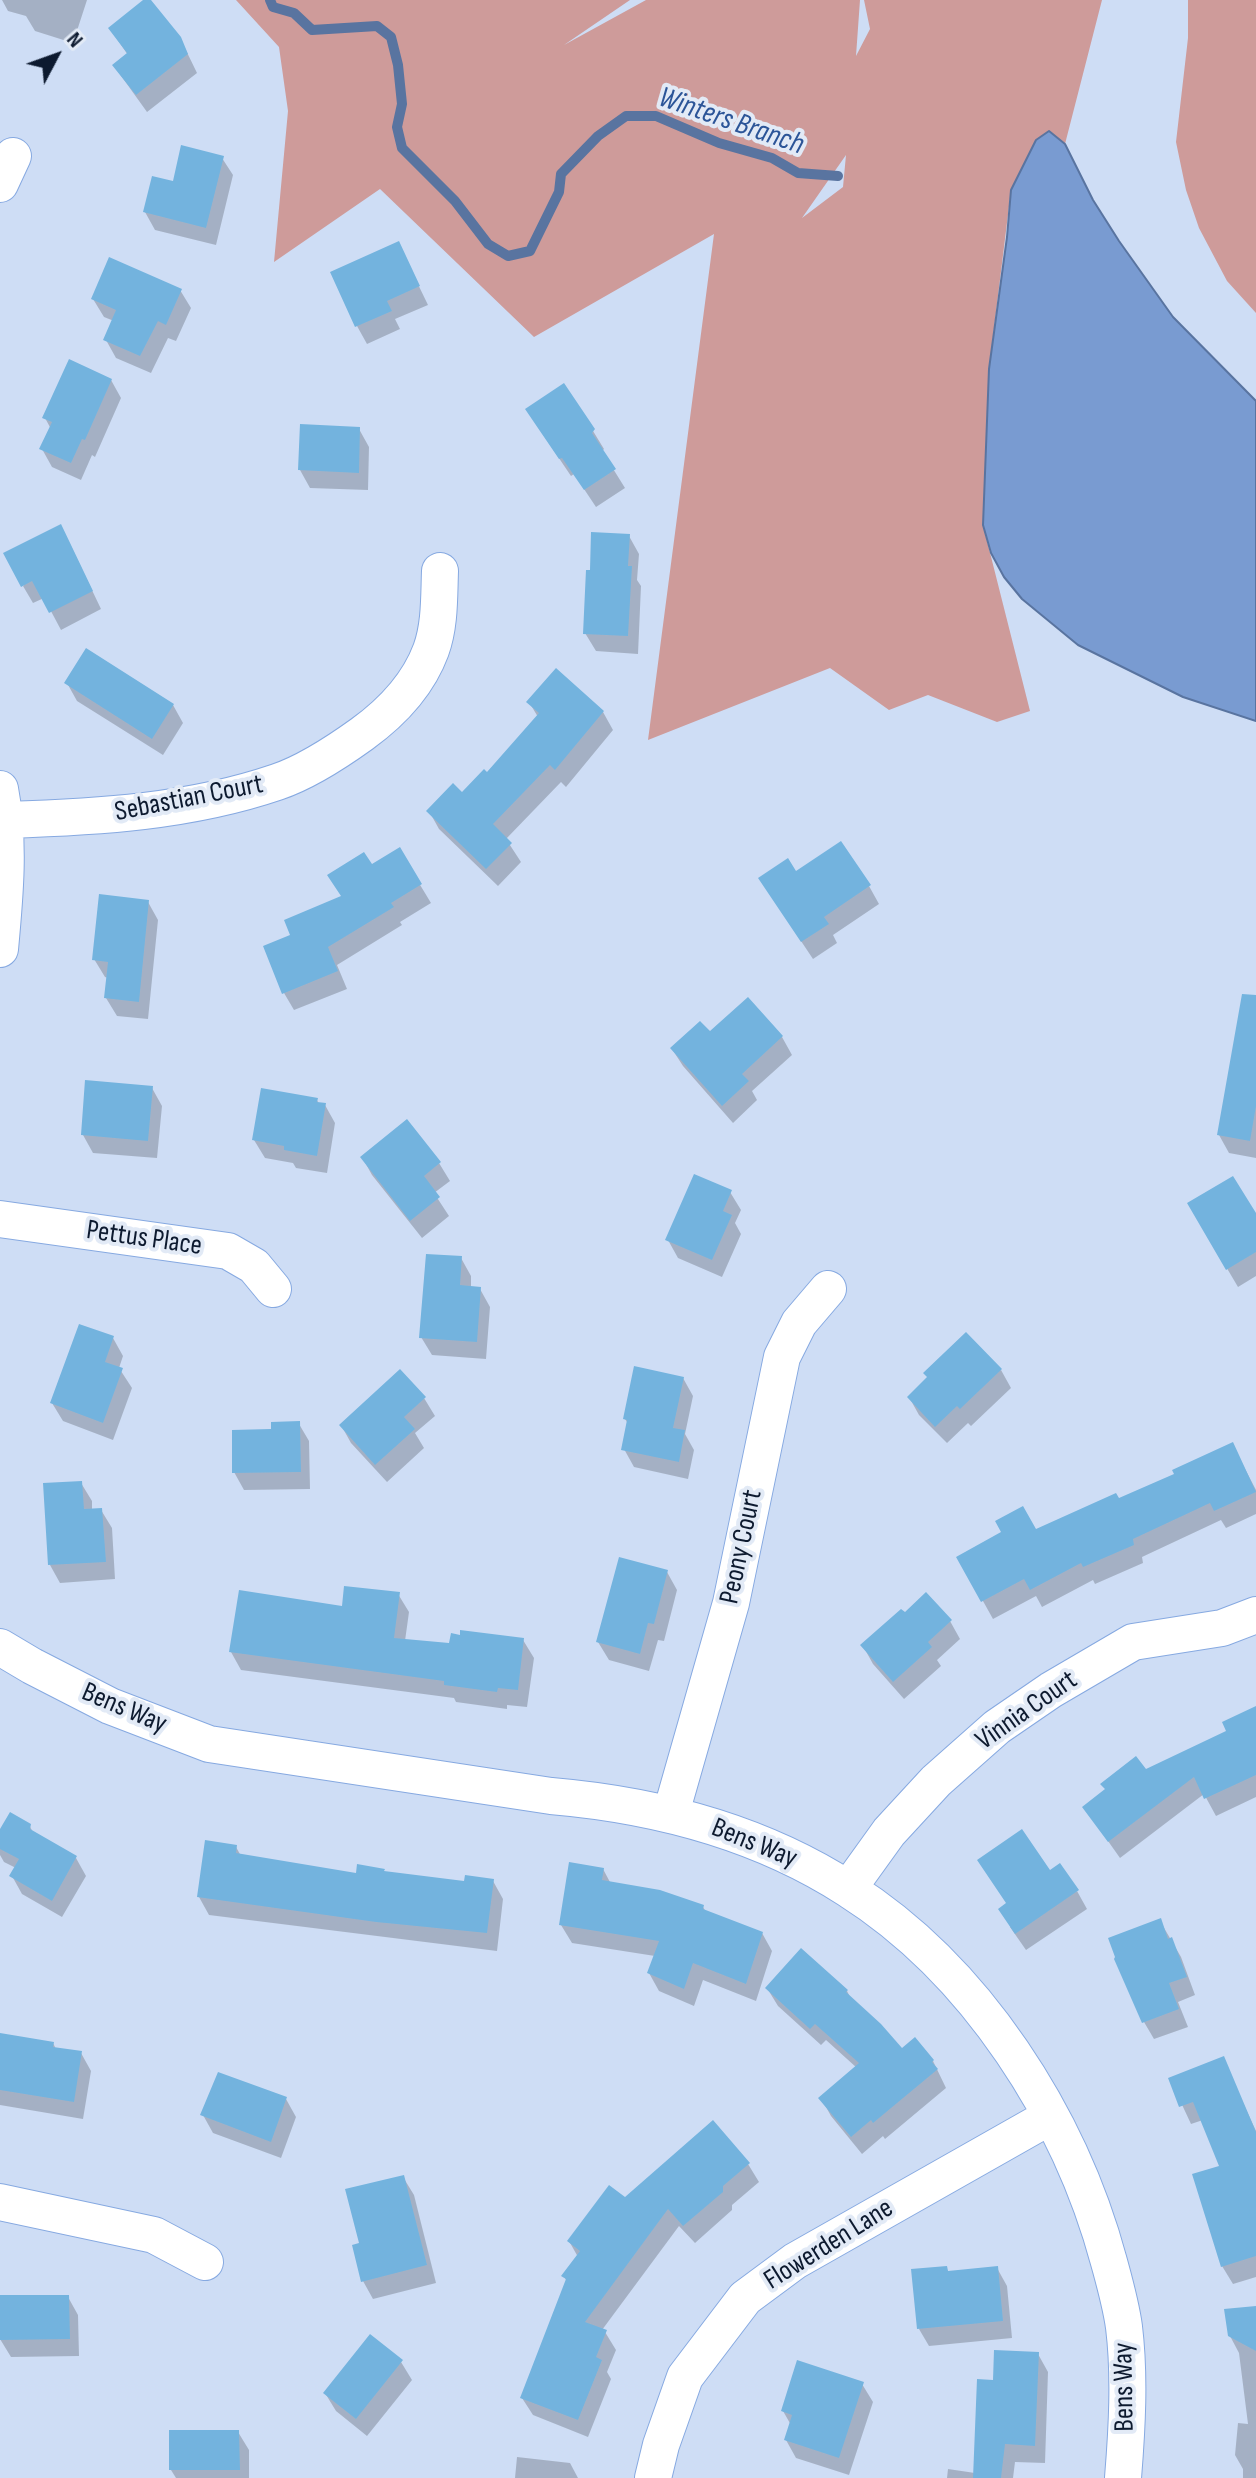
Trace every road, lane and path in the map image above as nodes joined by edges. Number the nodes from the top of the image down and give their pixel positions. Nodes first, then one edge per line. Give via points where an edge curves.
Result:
1 (440, 571) dead end
2 (3, 805) edge
3 (0, 949) edge
4 (0, 1219) edge
5 (273, 1289) dead end
6 (828, 1289) dead end
7 (1256, 1615) edge
8 (0, 1647) edge
9 (671, 1813) junction
10 (848, 1889) junction
11 (1051, 2116) junction
12 (0, 2202) edge
13 (205, 2262) dead end
14 (653, 2478) edge
15 (1123, 2478) edge

1 - 2 street, Sebastian Court via 438,624 413,685 379,722 337,751 279,781 181,807 97,817
2 - 3 street
4 - 5 street, Pettus Place via 228,1251 254,1266
6 - 9 street, Peony Court via 799,1323 782,1357 731,1603
7 - 10 street, Vinnia Court via 1222,1628 1133,1642 1040,1697 936,1781 889,1832
8 - 9 street, Bens Way via 110,1706 209,1744
9 - 10 street, Bens Way via 740,1835
10 - 11 street, Bens Way via 948,1972 1001,2037
11 - 14 street, Flowerden Lane via 795,2261 745,2298 685,2377
11 - 15 street, Bens Way via 1083,2183 1119,2299 1126,2358
12 - 13 street via 154,2235

